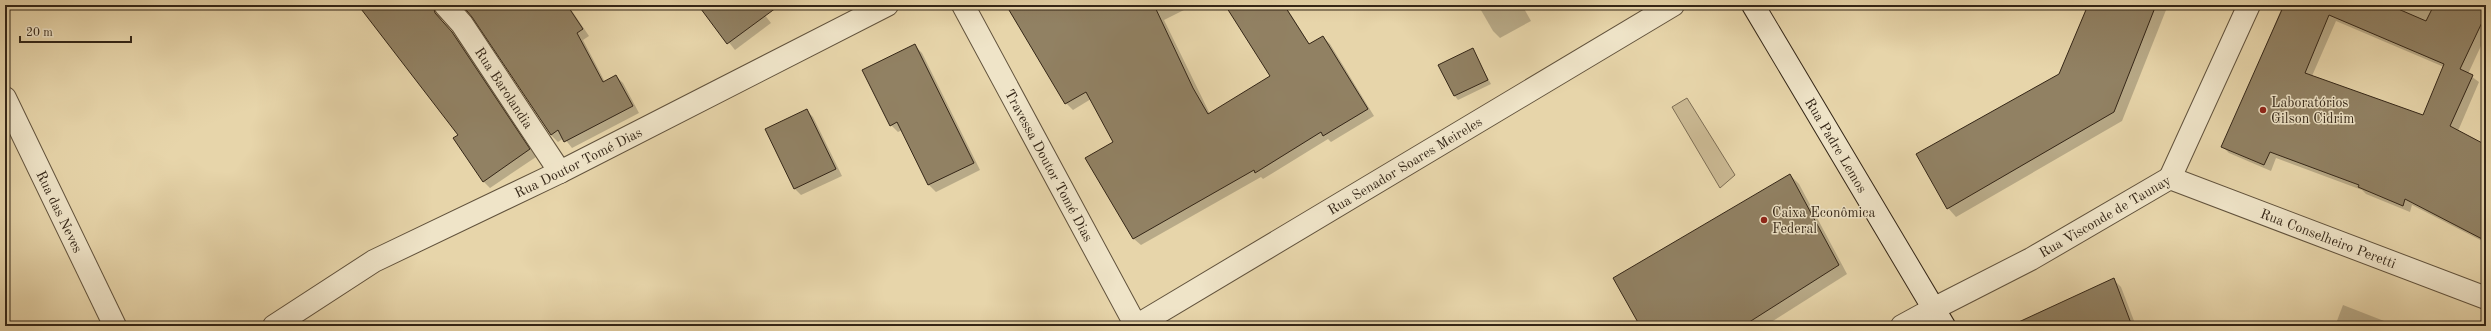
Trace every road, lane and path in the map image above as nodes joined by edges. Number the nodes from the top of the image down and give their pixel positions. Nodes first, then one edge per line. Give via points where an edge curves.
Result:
1 (445, 5) edge
2 (887, 5) edge
3 (963, 5) edge
4 (1673, 5) edge
5 (1753, 5) edge
6 (2249, 5) edge
7 (5, 98) edge
8 (560, 172) junction
9 (2170, 178) junction
10 (2486, 298) edge
11 (1939, 317) edge
12 (115, 326) edge
13 (274, 326) edge
14 (1136, 326) edge
15 (1902, 326) edge

1 - 8 street, Rua Barolandia via 462,24
2 - 8 street, Rua Doutor Tomé Dias
3 - 14 street, Travessa Doutor Tomé Dias
4 - 14 street, Rua Senador Soares Meireles
5 - 11 street, Rua Padre Lemos
6 - 9 street, Rua Visconde de Taunay
7 - 12 street, Rua das Neves
8 - 13 street, Rua Doutor Tomé Dias via 374,261
9 - 10 street, Rua Conselheiro Peretti
9 - 11 street, Rua Visconde de Taunay via 2031,258
11 - 15 street, Rua Visconde de Taunay

